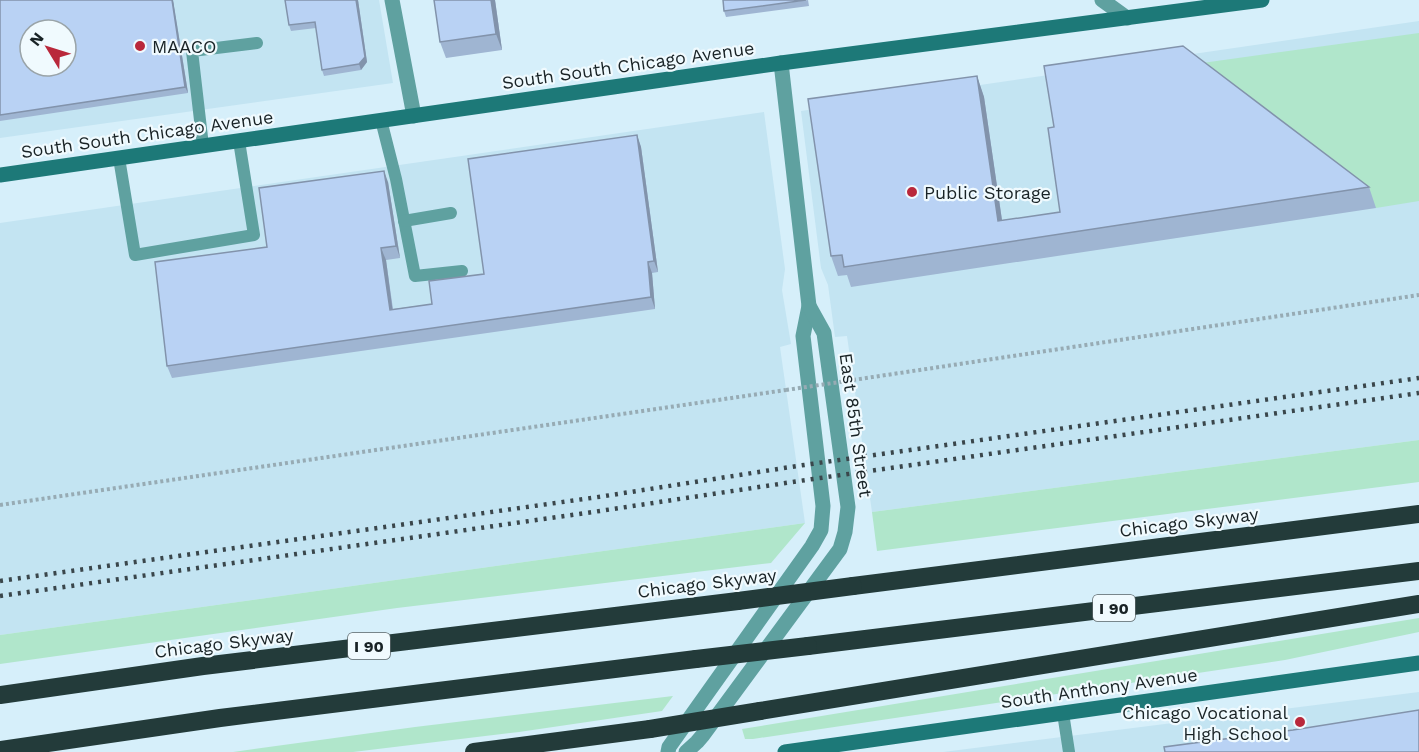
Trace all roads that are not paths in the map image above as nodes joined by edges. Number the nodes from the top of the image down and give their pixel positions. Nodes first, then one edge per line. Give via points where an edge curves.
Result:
1 (392, 0) edge
2 (1102, 0) edge
3 (1255, 1) edge
4 (1127, 18) junction
5 (257, 43) dead end
6 (782, 63) junction
7 (414, 116) junction
8 (381, 120) junction
9 (239, 141) junction
10 (203, 146) junction
11 (119, 158) junction
12 (0, 175) edge
13 (451, 213) dead end
14 (404, 221) junction
15 (462, 270) dead end
16 (809, 306) junction
17 (1419, 514) edge
18 (1419, 571) edge
19 (1419, 604) edge
20 (1419, 663) edge
21 (0, 695) edge
22 (1063, 713) junction
23 (0, 750) edge
24 (474, 752) edge
25 (668, 752) edge
26 (686, 752) edge
27 (785, 752) edge
28 (1069, 752) edge

1 - 7 street
2 - 4 street
3 - 4 main road, South South Chicago Avenue
4 - 6 main road, South South Chicago Avenue
5 - 10 lane via 192,51
6 - 7 main road, South South Chicago Avenue
6 - 16 street, East 85th Street
7 - 8 main road, South South Chicago Avenue
8 - 9 main road, South South Chicago Avenue
8 - 14 lane
9 - 10 main road, South South Chicago Avenue
9 - 11 lane via 254,235 135,255
10 - 11 main road, South South Chicago Avenue
11 - 12 main road, South South Chicago Avenue
13 - 14 lane
14 - 15 lane via 415,276
16 - 25 street, East 85th Street via 802,336 823,506 821,530
16 - 26 street, East 85th Street via 824,333 848,507 845,532 840,549 703,735
17 - 21 highway, Chicago Skyway / I 90, bridge via 203,666
18 - 23 highway, I 90, bridge via 220,718
19 - 24 highway, bridge via 650,729
20 - 22 main road, South Anthony Avenue
22 - 27 main road, South Anthony Avenue
22 - 28 lane

